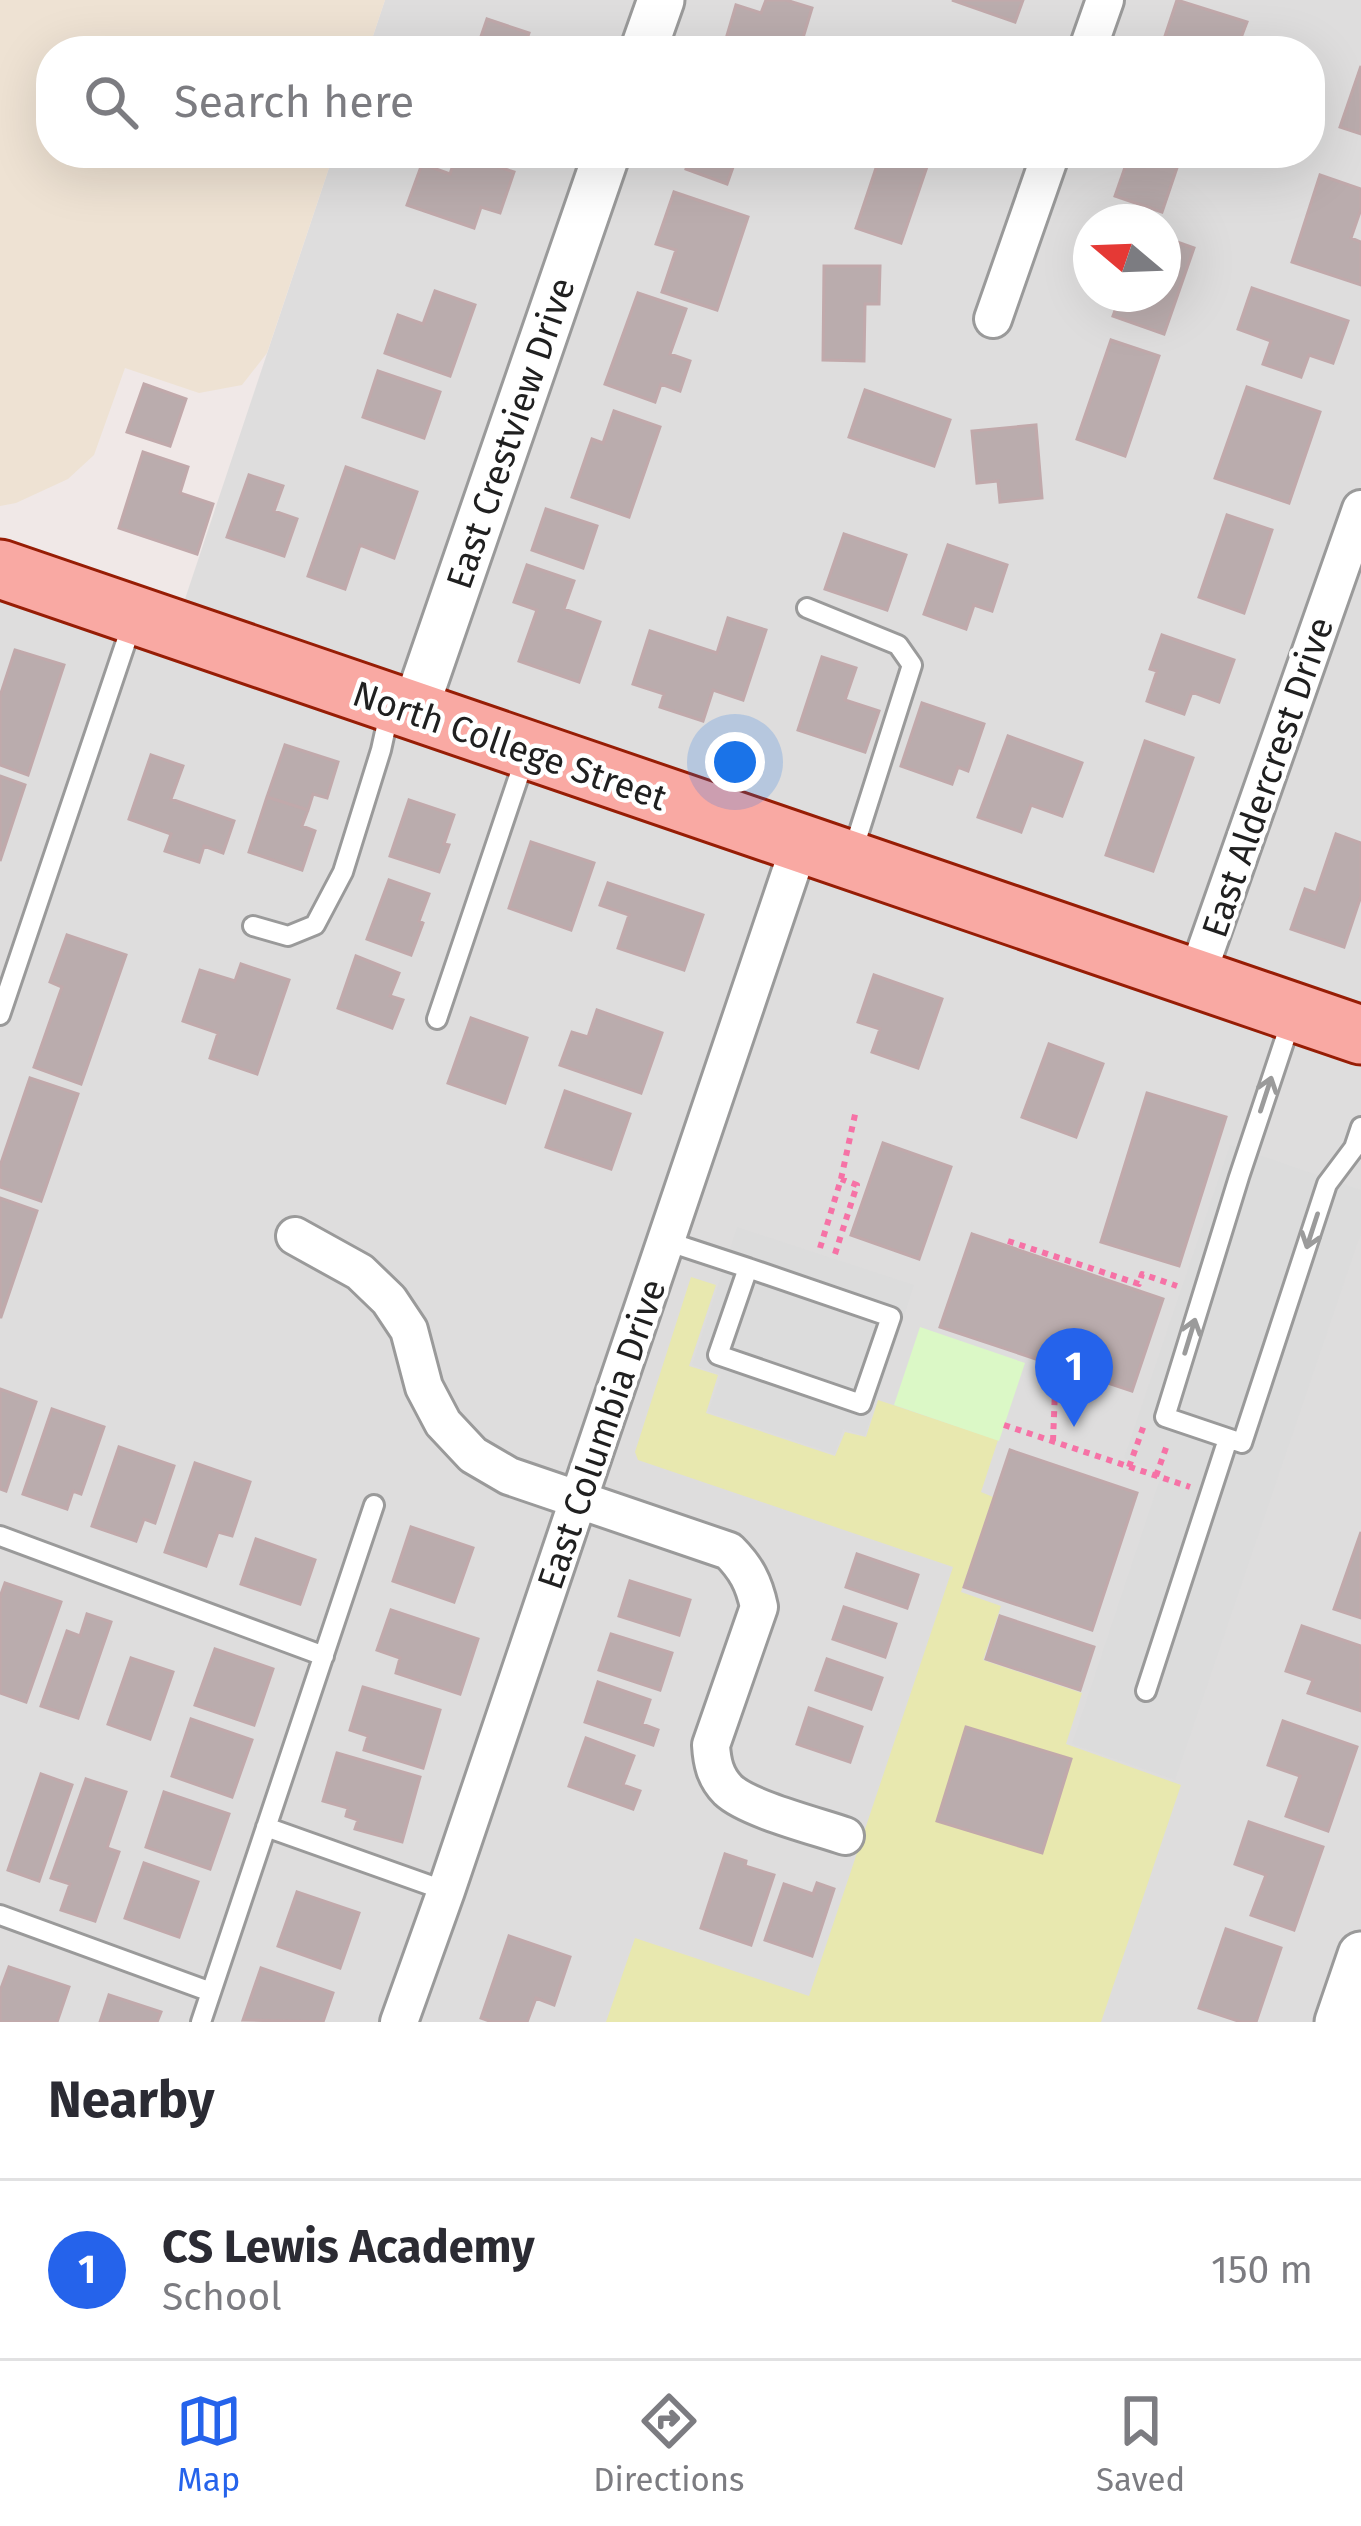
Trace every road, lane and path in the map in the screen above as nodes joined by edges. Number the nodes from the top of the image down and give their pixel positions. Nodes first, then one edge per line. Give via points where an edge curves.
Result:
1 (661, 0) edge
2 (1105, 0) edge
3 (648, 36) edge
4 (1092, 36) edge
5 (602, 168) edge
6 (1046, 168) edge
7 (993, 319) dead end
8 (1361, 509) edge
9 (0, 569) edge
10 (807, 608) dead end
11 (135, 615) junction
12 (402, 708) junction
13 (527, 751) junction
14 (825, 853) junction
15 (253, 926) dead end
16 (1196, 978) junction
17 (1295, 1012) junction
18 (0, 1015) edge
19 (437, 1019) dead end
20 (1361, 1035) edge
21 (856, 1110) dead end
22 (1361, 1127) edge
23 (841, 1179) junction
24 (295, 1236) dead end
25 (1008, 1240) dead end
26 (666, 1241) junction
27 (820, 1249) dead end
28 (835, 1254) dead end
29 (748, 1268) junction
30 (1177, 1286) dead end
31 (1056, 1366) dead end
32 (1145, 1421) dead end
33 (1004, 1425) dead end
34 (1172, 1430) dead end
35 (1228, 1439) junction
36 (1053, 1441) junction
37 (1130, 1467) junction
38 (1156, 1476) junction
39 (1210, 1493) junction
40 (578, 1500) junction
41 (374, 1504) dead end
42 (0, 1536) edge
43 (324, 1656) junction
44 (1146, 1691) dead end
45 (266, 1827) junction
46 (844, 1836) dead end
47 (446, 1891) junction
48 (0, 1915) edge
49 (1361, 1955) edge
50 (211, 1992) junction
51 (201, 2022) edge
52 (399, 2022) edge
53 (1338, 2022) edge

1 - 3 street
2 - 4 street
5 - 12 street, East Crestview Drive
6 - 7 street
8 - 16 street, East Aldercrest Drive
9 - 11 main road, North College Street
10 - 14 lane via 898,645 912,665
11 - 12 main road, North College Street
11 - 18 lane
12 - 13 main road, North College Street
12 - 15 lane via 343,872 315,925 288,936
13 - 14 main road, North College Street
13 - 19 lane
14 - 16 main road, North College Street
14 - 26 street, East Columbia Drive
16 - 17 main road, North College Street
17 - 20 main road, North College Street
35 -> 17 lane via 1165,1418
21 - 23 path
22 -> 35 lane via 1327,1184 1242,1443
23 - 27 path
23 - 28 path via 857,1185
24 - 40 street via 361,1272 389,1300 410,1330 443,1423 473,1454
25 - 30 path via 1139,1284 1142,1274
26 - 29 lane
26 - 40 street, East Columbia Drive
29 - 29 lane via 718,1355 861,1405 891,1317
31 - 36 path
32 - 37 path
33 - 36 path
34 - 38 path
35 - 39 lane
36 - 37 path
37 - 38 path
38 - 39 path
39 - 44 lane
40 - 46 street via 729,1551 744,1566 759,1607 712,1763 746,1801
40 - 47 street, East Columbia Drive
41 - 43 lane
42 - 43 lane
43 - 45 lane
45 - 47 lane
45 - 50 lane
47 - 52 street, East Columbia Drive
48 - 50 lane
49 - 53 street
50 - 51 lane

